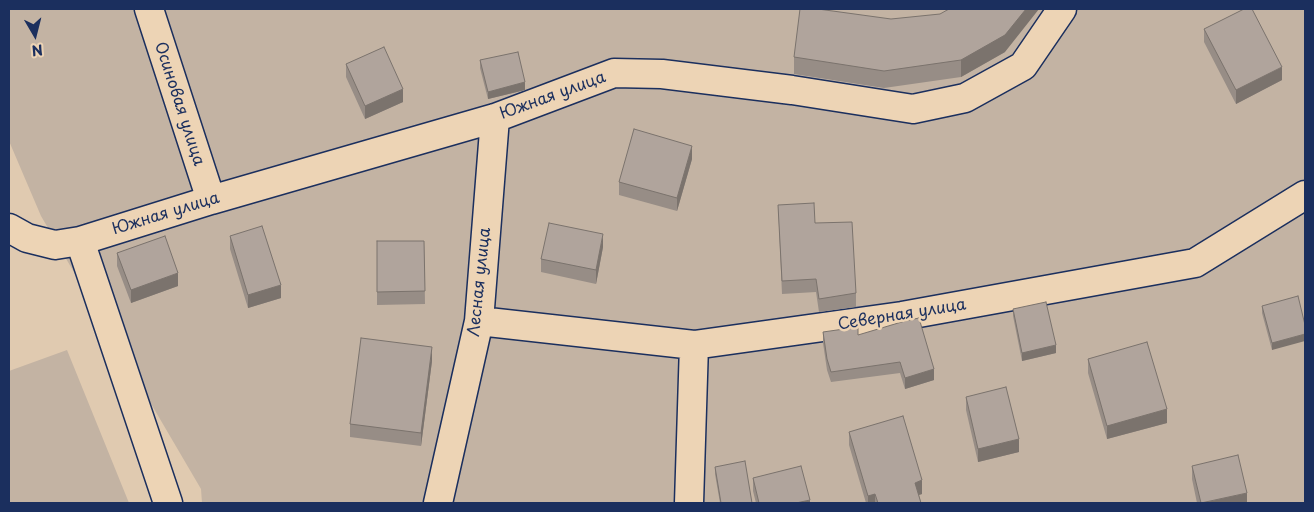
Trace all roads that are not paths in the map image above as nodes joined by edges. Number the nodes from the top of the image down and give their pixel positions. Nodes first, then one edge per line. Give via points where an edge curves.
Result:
1 (149, 9) edge
2 (1062, 9) edge
3 (496, 118) junction
4 (1305, 195) edge
5 (210, 200) junction
6 (9, 228) edge
7 (80, 241) junction
8 (479, 321) junction
9 (694, 345) junction
10 (168, 503) edge
11 (438, 503) edge
12 (689, 503) edge

1 - 5 street, Осиновая улица
2 - 3 street, Южная улица via 1023,66 966,98 913,109 662,74 614,73
3 - 5 street, Южная улица
3 - 8 street, Лесная улица
4 - 9 street, Северная улица via 1195,263 902,316
5 - 7 street, Южная улица
6 - 7 street, Южная улица via 27,238 55,245
7 - 10 street
8 - 9 street, Северная улица
8 - 11 street, Лесная улица
9 - 12 street

